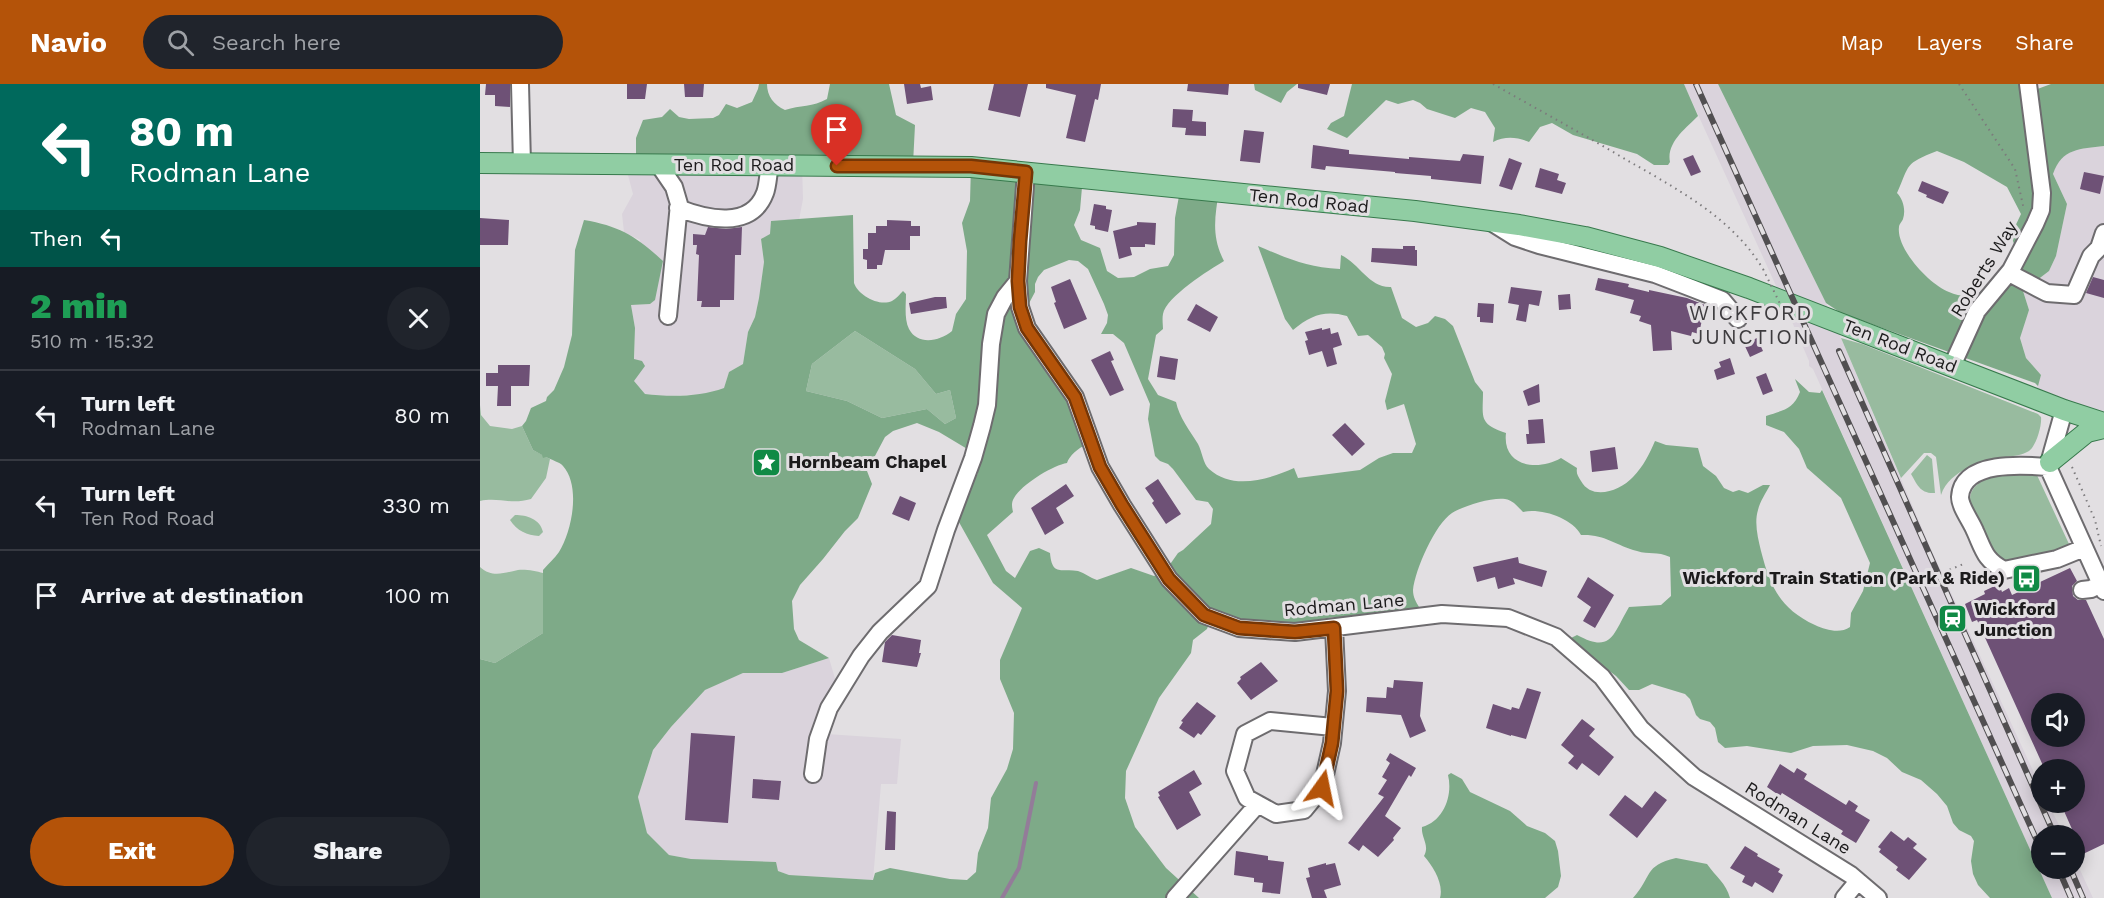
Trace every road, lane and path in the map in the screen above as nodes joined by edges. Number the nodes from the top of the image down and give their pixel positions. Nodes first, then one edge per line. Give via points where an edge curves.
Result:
1 (520, 84) edge
2 (1493, 84) edge
3 (1959, 84) edge
4 (2028, 84) edge
5 (480, 163) edge
6 (522, 165) junction
7 (659, 165) junction
8 (770, 165) junction
9 (1026, 172) junction
10 (678, 208) junction
11 (2023, 217) dead end
12 (1491, 221) junction
13 (2104, 233) edge
14 (2009, 273) junction
15 (1018, 281) junction
16 (668, 316) dead end
17 (1787, 318) dead end
18 (1738, 319) dead end
19 (1952, 366) junction
20 (2064, 410) junction
21 (2104, 423) edge
22 (2104, 428) edge
23 (2049, 465) junction
24 (2072, 467) dead end
25 (2084, 548) junction
26 (2102, 550) dead end
27 (1966, 563) dead end
28 (1944, 572) dead end
29 (2102, 587) edge
30 (2082, 590) dead end
31 (1334, 628) junction
32 (1333, 727) junction
33 (813, 774) dead end
34 (1258, 804) junction
35 (1858, 881) junction
36 (1175, 898) edge
37 (1844, 898) edge
38 (1878, 898) edge

1 - 6 street
2 - 17 path, bridge via 1688,197 1738,236 1755,254
3 - 11 path via 2015,169 2025,208
4 - 14 street, Roberts Way via 2042,193 2035,224
5 - 6 main road, Ten Rod Road
6 - 7 main road, Ten Rod Road
7 - 8 main road, Ten Rod Road
7 - 10 street via 674,187
8 - 9 main road, Ten Rod Road via 971,166
8 - 10 street via 765,193 756,208 743,217 702,217
9 - 12 main road, Ten Rod Road
9 - 15 street, Rodman Lane
10 - 16 street
12 - 18 street via 1515,237 1655,274 1722,300
12 - 19 main road, Ten Rod Road via 1586,237 1660,257
13 - 14 street via 2074,294 2047,293
14 - 19 street, Roberts Way via 1977,311
15 - 31 street, Rodman Lane via 1027,328 1075,397 1100,467 1169,579 1204,615 1239,628 1295,632
15 - 33 street via 996,314 982,426 928,586 880,632 829,708 818,739
19 - 20 main road, Ten Rod Road
20 - 21 main road, Ten Rod Road
20 - 23 street
22 - 23 main road via 2087,432
23 - 25 street
23 - 25 street via 2020,464 1979,472 1962,487 1960,499 1990,563 2004,570 2057,559
24 - 26 path via 2095,520
25 - 29 street
27 - 28 path
29 - 30 street
31 - 32 street via 1337,691
31 - 35 street, Rodman Lane via 1442,614 1508,618 1556,637 1602,677 1641,729 1694,777
32 - 34 street via 1322,788 1304,810 1276,814
32 - 34 street via 1270,722 1245,734 1235,771 1247,798
34 - 36 street
35 - 37 street, Rodman Lane
35 - 38 street, Rodman Lane

